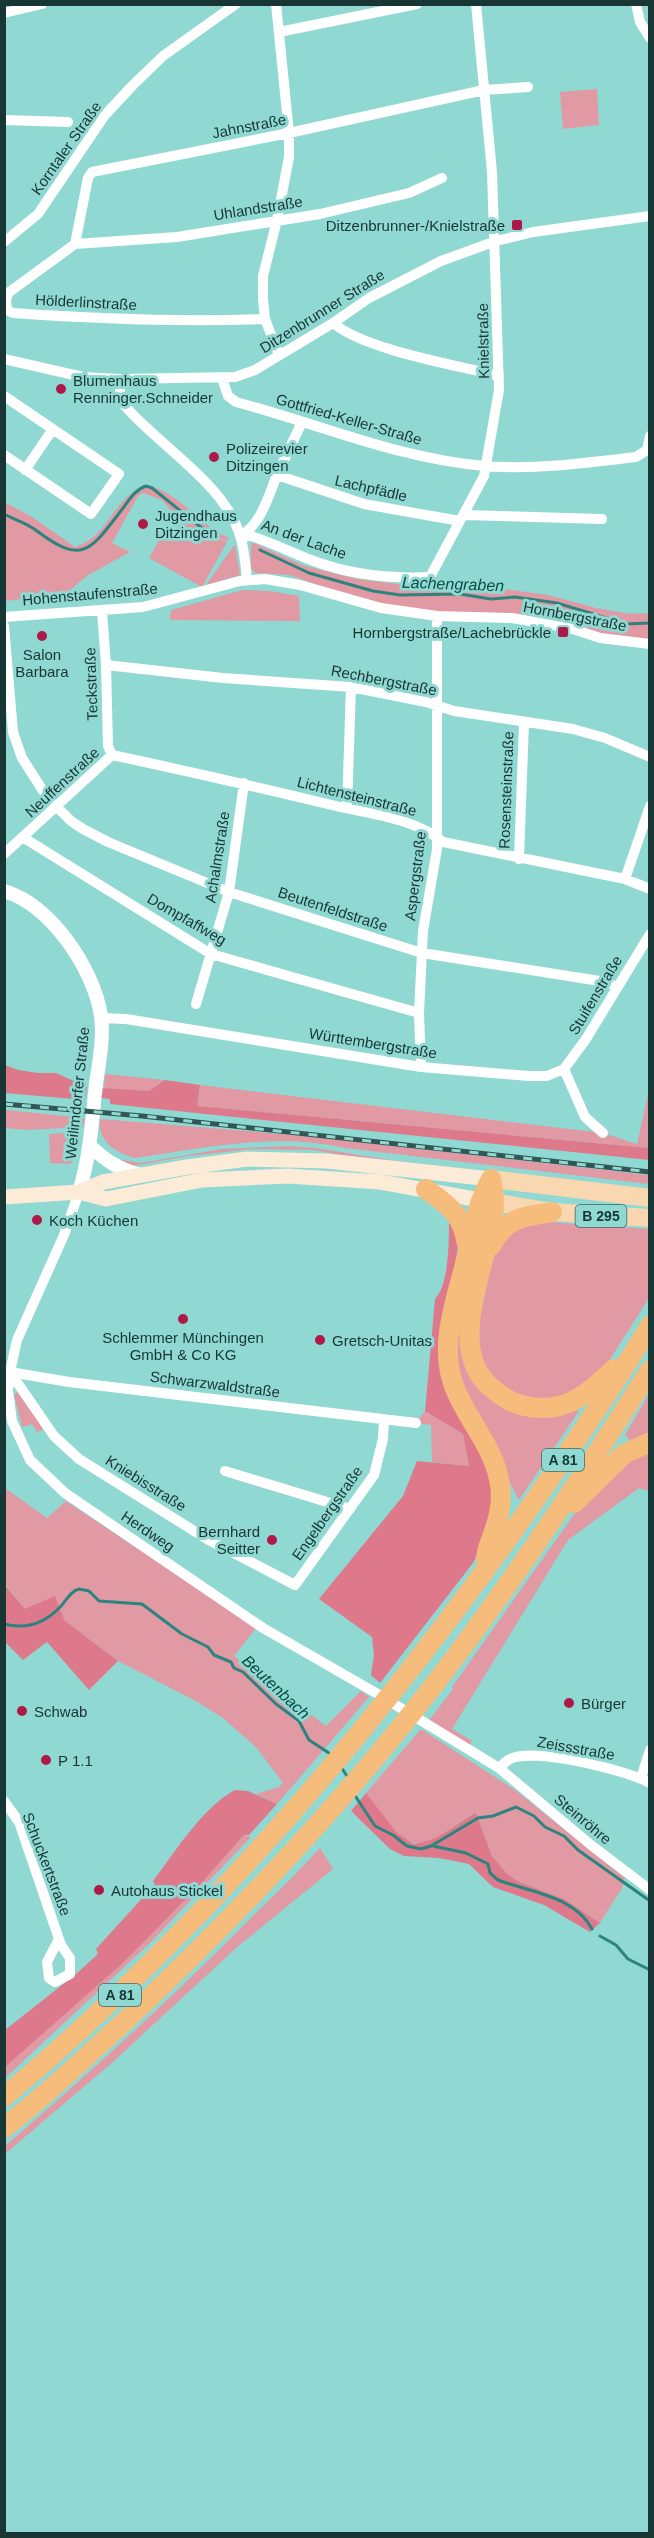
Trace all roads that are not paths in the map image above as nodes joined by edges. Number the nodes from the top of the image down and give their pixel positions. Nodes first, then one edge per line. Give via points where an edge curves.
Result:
1 (42, 4) edge
2 (236, 4) edge
3 (276, 4) edge
4 (417, 4) edge
5 (476, 4) edge
6 (636, 4) edge
7 (225, 8) edge
8 (4, 13) edge
9 (279, 32) junction
10 (650, 38) edge
11 (528, 87) dead end
12 (484, 90) junction
13 (4, 120) edge
14 (68, 122) dead end
15 (289, 133) junction
16 (442, 178) dead end
17 (650, 216) edge
18 (277, 220) junction
19 (496, 241) junction
20 (4, 242) edge
21 (75, 244) junction
22 (265, 319) junction
23 (333, 323) junction
24 (279, 355) junction
25 (4, 359) edge
26 (499, 376) junction
27 (222, 378) junction
28 (120, 380) junction
29 (4, 396) edge
30 (302, 422) junction
31 (54, 429) junction
32 (650, 436) edge
33 (4, 455) edge
34 (487, 467) junction
35 (25, 470) junction
36 (277, 475) junction
37 (462, 518) junction
38 (602, 519) dead end
39 (240, 536) junction
40 (430, 577) joint
41 (247, 580) junction
42 (102, 611) junction
43 (437, 616) junction
44 (4, 617) edge
45 (4, 626) edge
46 (650, 644) edge
47 (106, 666) junction
48 (351, 687) junction
49 (437, 706) junction
50 (524, 722) junction
51 (112, 755) junction
52 (650, 757) edge
53 (244, 783) junction
54 (650, 806) edge
55 (57, 808) junction
56 (347, 808) junction
57 (437, 837) junction
58 (24, 838) junction
59 (4, 854) edge
60 (519, 859) junction
61 (625, 879) junction
62 (650, 889) edge
63 (4, 891) edge
64 (229, 892) junction
65 (650, 934) edge
66 (422, 953) junction
67 (211, 954) junction
68 (617, 987) junction
69 (196, 1004) dead end
70 (419, 1013) junction
71 (101, 1018) junction
72 (420, 1067) junction
73 (564, 1069) junction
74 (603, 1133) dead end
75 (89, 1144) junction
76 (302, 1159) junction
77 (141, 1175) junction
78 (288, 1176) junction
79 (491, 1179) junction
80 (426, 1189) junction
81 (79, 1192) junction
82 (4, 1197) edge
83 (650, 1198) edge
84 (487, 1202) junction
85 (552, 1212) junction
86 (650, 1218) edge
87 (476, 1255) junction
88 (650, 1326) edge
89 (636, 1349) junction
90 (650, 1370) edge
91 (10, 1372) junction
92 (384, 1420) junction
93 (416, 1423) dead end
94 (650, 1442) edge
95 (225, 1471) dead end
96 (350, 1509) junction
97 (556, 1512) junction
98 (486, 1569) junction
99 (295, 1585) joint
100 (650, 1750) edge
101 (499, 1768) junction
102 (645, 1781) edge
103 (4, 1801) edge
104 (650, 1890) edge
105 (59, 1939) dead end
106 (4, 2097) edge
107 (4, 2128) edge

1 - 8 street
2 - 7 street, Korntaler Straße
3 - 9 street
4 - 9 street
5 - 12 street, Knielstraße
6 - 10 street via 640,22
7 - 20 street, Korntaler Straße via 133,85 105,115 38,214
9 - 15 street
11 - 12 street
12 - 15 street, Jahnstraße
12 - 19 street, Knielstraße
13 - 14 street
15 - 18 street via 286,180
15 - 21 street, Jahnstraße via 92,172 85,188
16 - 18 street, Uhlandstraße via 409,193
17 - 19 street, Ditzenbrunner Straße via 561,226
18 - 21 street, Uhlandstraße via 177,237
18 - 22 street via 263,276
19 - 23 street, Ditzenbrunner Straße via 409,276
19 - 26 street, Knielstraße
21 - 22 street, Hölderlinstraße via 8,293 7,310 105,320
22 - 24 street
23 - 24 street, Ditzenbrunner Straße
23 - 26 street via 345,333 399,351
24 - 27 street, Ditzenbrunner Straße via 255,370
25 - 28 street, Ditzenbrunner Straße via 83,377
26 - 34 street, Knielstraße
27 - 28 street, Ditzenbrunner Straße
27 - 30 street, Gottfried-Keller-Straße via 228,396 236,402
28 - 39 street, An der Lache via 125,406 223,502
29 - 31 street
30 - 34 street, Gottfried-Keller-Straße via 396,451
30 - 36 street
31 - 35 street
31 - 35 street via 119,474 91,514
32 - 34 street, Gottfried-Keller-Straße via 647,450 640,457
33 - 35 street
34 - 37 street, Knielstraße
36 - 37 street, Lachpfädle via 364,504
36 - 39 street via 261,515
37 - 38 street, Lachpfädle
37 - 40 street, Knielstraße
39 - 40 street, An der Lache via 251,536 352,572 383,577
39 - 41 street, An der Lache
41 - 42 street, Hohenstaufenstraße via 165,603
41 - 43 street, Hornbergstraße via 283,581 381,608
42 - 44 street, Hohenstaufenstraße
42 - 47 street, Teckstraße
43 - 46 street, Hornbergstraße via 512,618 600,638
43 - 49 street, Aspergstraße
45 - 55 street, Beutenfeldstraße via 13,732 28,770
47 - 48 street, Rechbergstraße
47 - 51 street, Teckstraße via 108,746
48 - 49 street, Rechbergstraße
48 - 56 street
49 - 50 street, Rechbergstraße
49 - 57 street, Aspergstraße
50 - 52 street, Rechbergstraße via 573,729
50 - 60 street, Rosensteinstraße
51 - 53 street, Lichtensteinstraße
51 - 55 street, Neuffenstraße
53 - 56 street, Lichtensteinstraße
53 - 64 street, Achalmstraße
54 - 61 street
55 - 58 street, Neuffenstraße
55 - 64 street, Beutenfeldstraße via 71,821 108,842
56 - 57 street, Lichtensteinstraße via 417,826
57 - 60 street, Lichtensteinstraße via 443,842
57 - 66 street, Aspergstraße
58 - 59 street, Neuffenstraße
58 - 67 street, Dompfaffweg
60 - 61 street, Lichtensteinstraße
61 - 62 street, Lichtensteinstraße
63 - 71 street, Weilimdorfer Straße via 38,909 70,945 93,988
64 - 66 street, Beutenfeldstraße
64 - 67 street, Achalmstraße
65 - 68 street, Stuifenstraße
66 - 68 street, Beutenfeldstraße via 606,982
66 - 70 street, Aspergstraße
67 - 69 street, Achalmstraße
67 - 70 street, Dompfaffweg
68 - 73 street, Stuifenstraße
70 - 72 street, Aspergstraße
71 - 72 street, Württembergstraße
71 - 75 street, Weilimdorfer Straße
72 - 73 street, Württembergstraße via 529,1076 547,1076
73 - 74 street via 585,1117
75 - 77 street via 114,1166
75 - 81 street, Weilimdorfer Straße
76 - 77 main road via 247,1159
76 - 78 main road via 303,1166
76 - 79 main road
77 - 81 main road via 103,1182
78 - 80 main road
78 - 81 main road via 202,1180 106,1198
79 - 83 main road, B 295
79 - 84 highway, A 81
80 - 84 main road
80 - 87 highway, A 81 via 454,1209
81 - 82 main road
81 - 91 street, Herdweg via 17,1340
84 - 85 main road, B 295
84 - 87 highway, A 81
85 - 86 main road, B 295
85 - 87 highway via 512,1221
87 - 89 highway via 470,1355 481,1378 502,1396 518,1404 548,1408 575,1401
87 - 98 highway, A 81 via 450,1324 448,1358 454,1386 491,1453 501,1486 498,1521 486,1550
88 - 89 highway, A 81
89 - 98 highway, A 81
90 - 97 highway, A 81
91 - 92 street, Schwarzwaldstraße
91 - 99 street, Kniebisstraße via 54,1436 79,1459 207,1539
91 - 101 street, Herdweg via 12,1421 19,1438 30,1460 65,1493 262,1628
92 - 93 street, Schwarzwaldstraße
92 - 96 street, Engelbergstraße via 384,1439 374,1475
94 - 97 highway via 624,1454 578,1501
95 - 96 street
96 - 99 street, Engelbergstraße
97 - 107 highway, A 81 via 438,1680 283,1865 103,2042
98 - 106 highway, A 81 via 342,1755 262,1846 173,1943 82,2030
100 - 102 street
101 - 102 street, Zeissstraße via 510,1759 527,1755 590,1763
101 - 104 street, Steinröhre
103 - 105 street, Schuckertstraße via 19,1822

